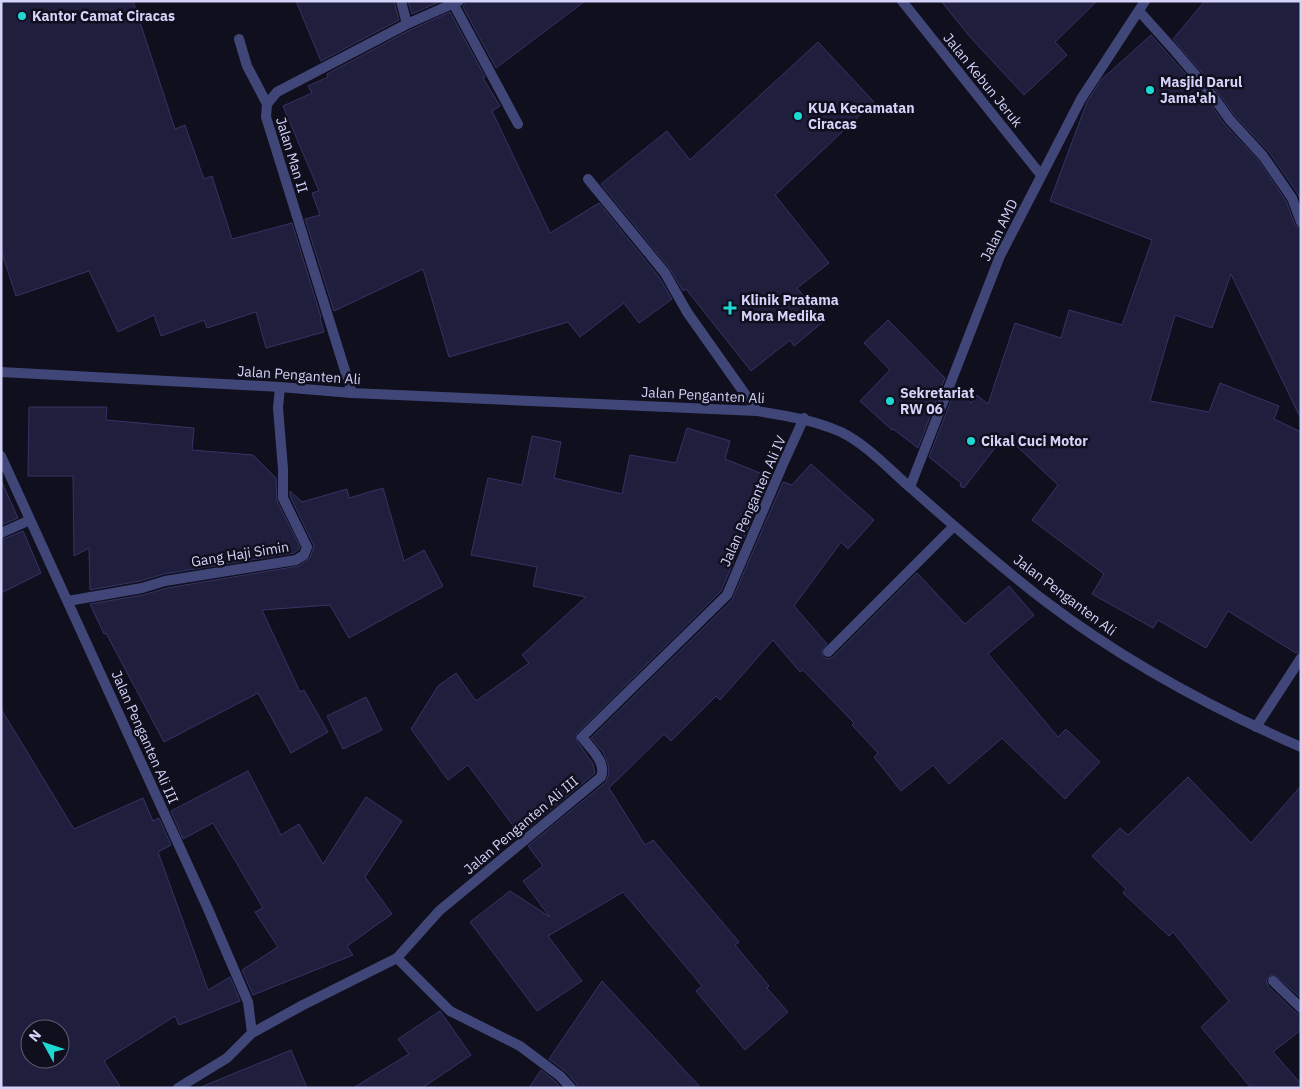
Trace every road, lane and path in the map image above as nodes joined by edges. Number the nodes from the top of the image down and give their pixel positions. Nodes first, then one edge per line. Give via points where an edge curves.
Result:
1 (401, 1) edge
2 (902, 1) edge
3 (1145, 1) edge
4 (456, 3) edge
5 (1139, 11) junction
6 (407, 24) junction
7 (239, 40) dead end
8 (267, 104) junction
9 (518, 124) dead end
10 (1041, 175) junction
11 (588, 179) dead end
12 (1301, 222) edge
13 (1, 372) edge
14 (280, 387) junction
15 (352, 393) junction
16 (757, 411) junction
17 (804, 418) junction
18 (1, 456) edge
19 (910, 487) junction
20 (30, 520) junction
21 (954, 526) junction
22 (1, 533) edge
23 (727, 595) joint
24 (68, 601) junction
25 (828, 652) dead end
26 (1301, 658) edge
27 (1256, 727) junction
28 (1301, 747) edge
29 (397, 958) junction
30 (1273, 981) dead end
31 (1301, 1008) edge
32 (252, 1033) junction
33 (178, 1088) edge
34 (571, 1088) edge

1 - 6 street
2 - 10 street, Jalan Kebun Jeruk
3 - 5 street, Jalan AMD
4 - 6 street, Jalan Man II
4 - 9 street
5 - 10 street, Jalan AMD via 1081,99
5 - 12 street via 1273,169 1292,198
6 - 8 street, Jalan Man II via 277,92
7 - 8 street via 247,66
8 - 15 street, Jalan Man II via 266,117
10 - 19 street, Jalan AMD via 1000,256
11 - 16 street via 665,273 687,312
13 - 14 street, Jalan Penganten Ali
14 - 15 street, Jalan Penganten Ali
14 - 24 street, Gang Haji Simin via 278,408 283,498 307,547 304,555 296,560 165,581
15 - 16 street, Jalan Penganten Ali
16 - 17 street, Jalan Penganten Ali
17 - 19 street, Jalan Penganten Ali via 843,433
17 - 23 street, Jalan Penganten Ali IV
18 - 20 street, Jalan Penganten Ali III
19 - 21 street, Jalan Penganten Ali
20 - 22 street
20 - 24 street, Jalan Penganten Ali III
21 - 25 street
21 - 27 street, Jalan Penganten Ali via 1045,601 1134,662
23 - 29 street, Jalan Penganten Ali III via 582,737 602,764 601,777 438,911
24 - 32 street, Jalan Penganten Ali III via 248,1002
26 - 27 street
27 - 28 street, Jalan Penganten Ali
29 - 32 street, Jalan Penganten Ali III
29 - 34 street via 450,1011 520,1046
30 - 31 street
32 - 33 street, Jalan Penganten Ali III via 227,1058

